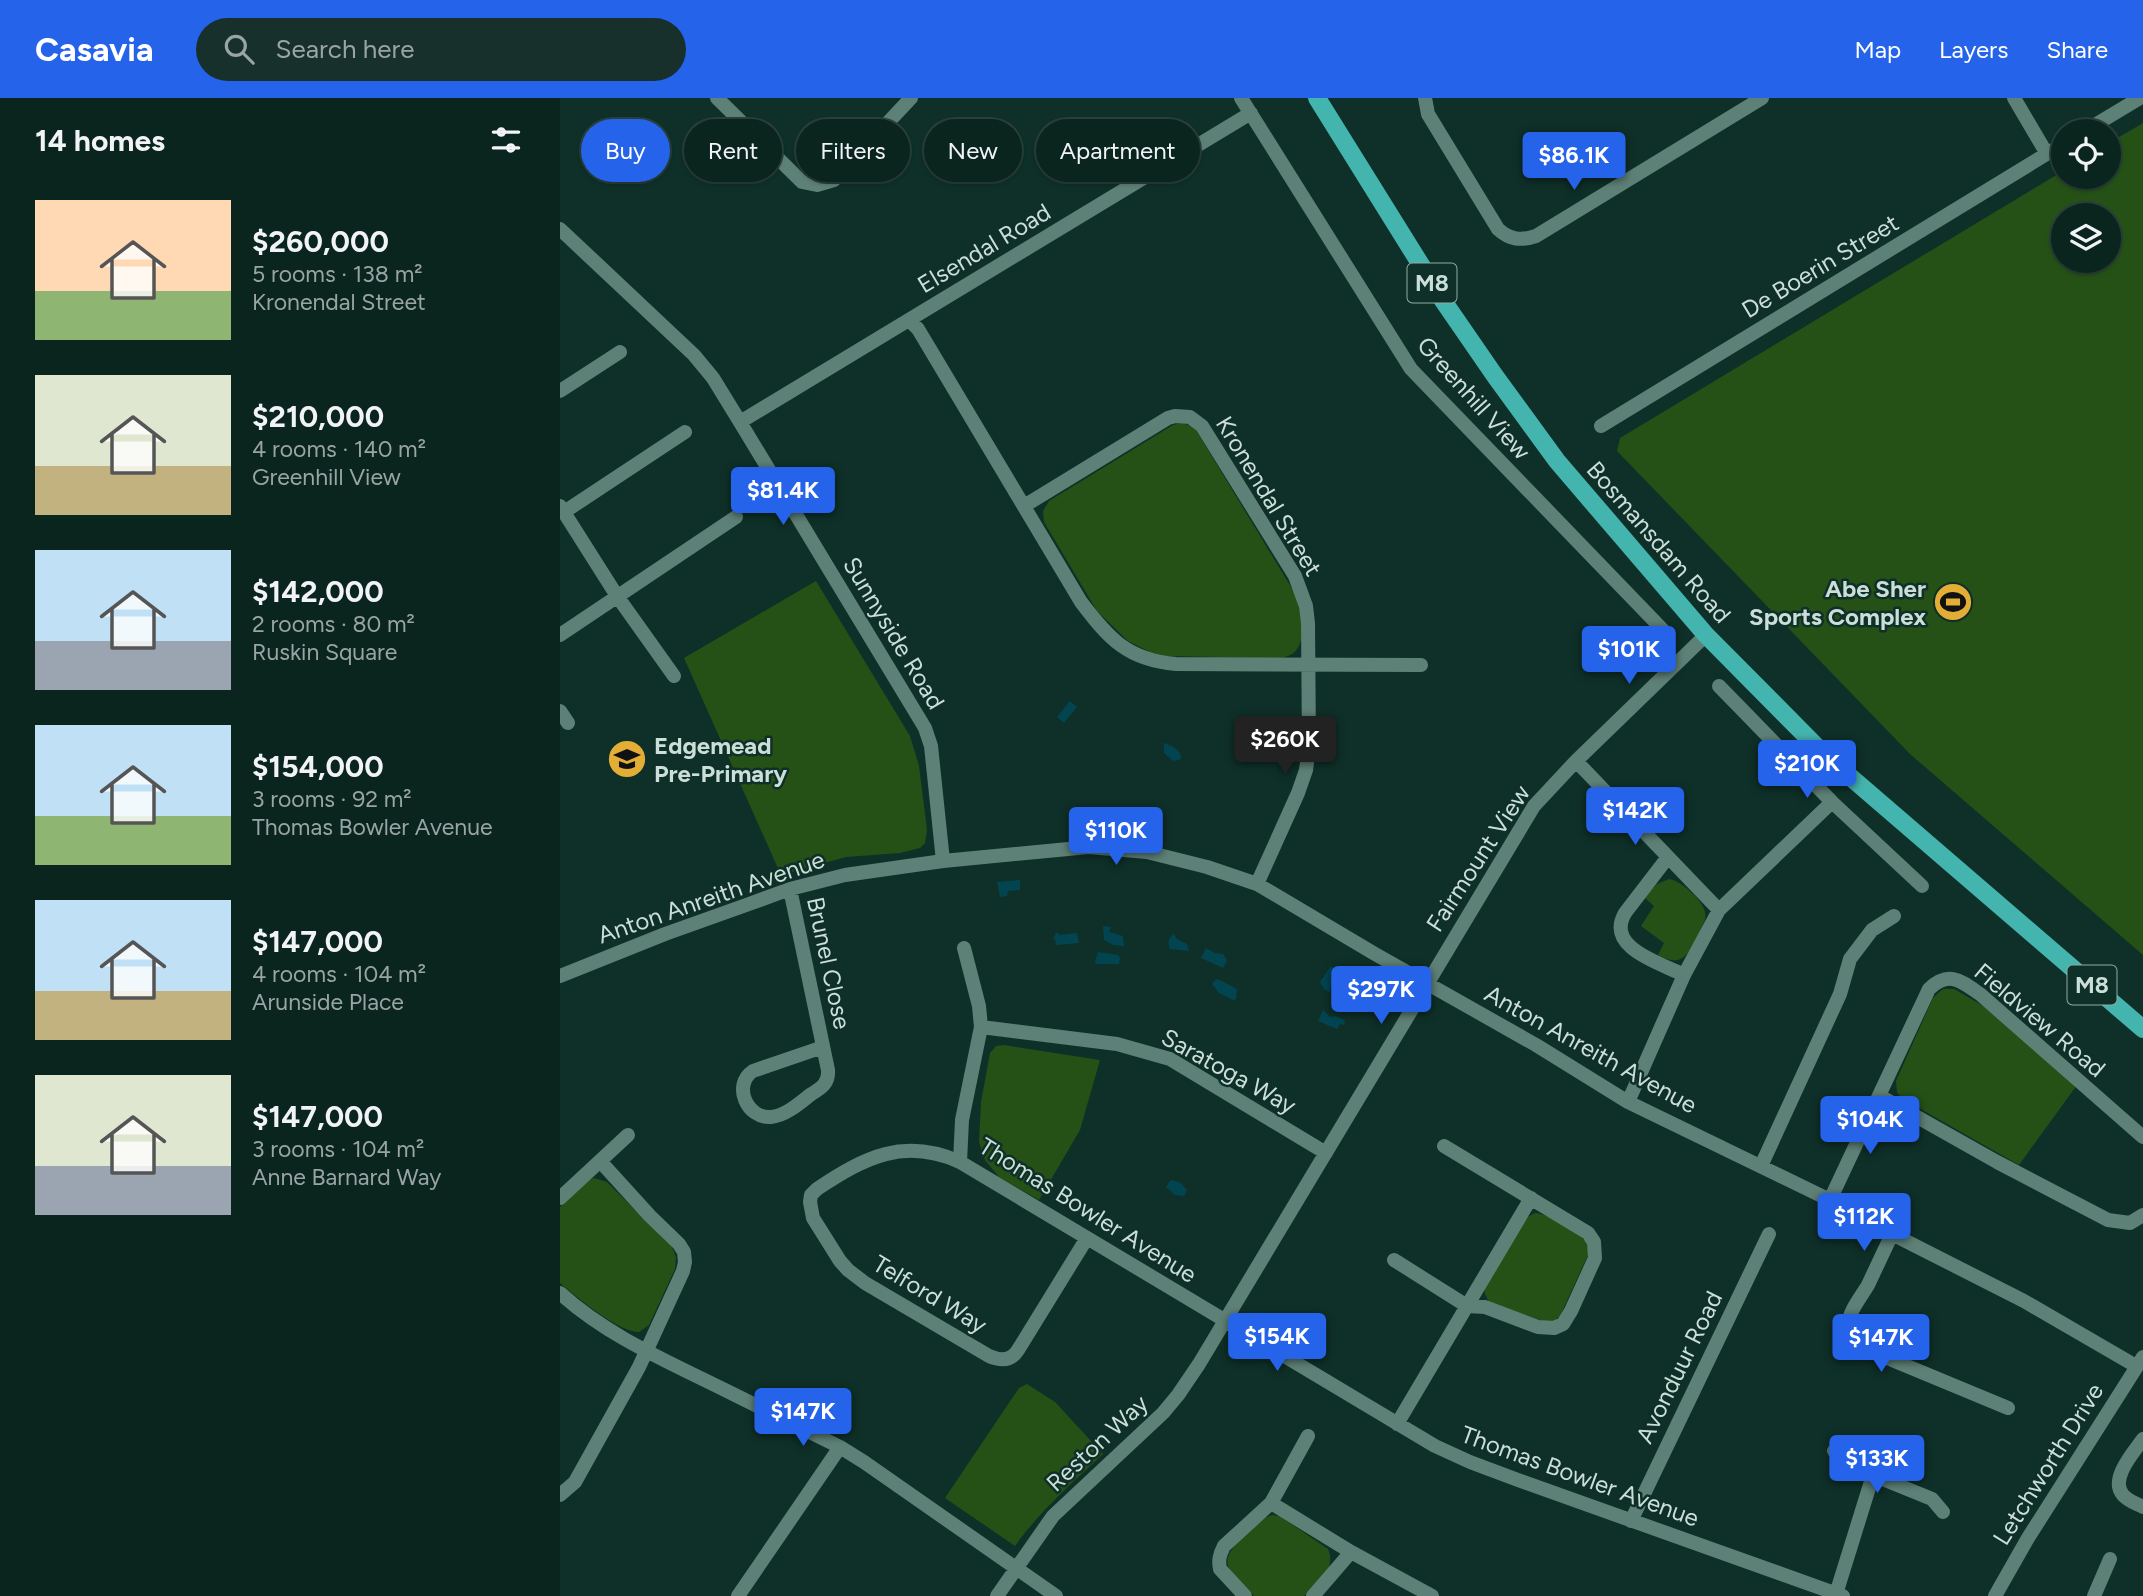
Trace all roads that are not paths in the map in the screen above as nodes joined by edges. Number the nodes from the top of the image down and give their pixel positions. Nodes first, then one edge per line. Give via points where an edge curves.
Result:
1 (717, 98) edge
2 (911, 98) edge
3 (1241, 98) edge
4 (1317, 98) edge
5 (1425, 98) edge
6 (1762, 98) edge
7 (2014, 98) edge
8 (2140, 98) edge
9 (1251, 113) junction
10 (2105, 119) edge
11 (2051, 152) edge
12 (2047, 154) junction
13 (560, 229) edge
14 (909, 320) junction
15 (620, 352) dead end
16 (560, 391) edge
17 (740, 422) junction
18 (1601, 426) dead end
19 (685, 432) dead end
20 (1024, 506) junction
21 (562, 509) edge
22 (736, 517) dead end
23 (617, 596) junction
24 (1663, 631) dead end
25 (560, 635) edge
26 (1706, 635) junction
27 (1421, 665) dead end
28 (1309, 666) junction
29 (674, 676) dead end
30 (1719, 686) dead end
31 (1576, 761) junction
32 (1832, 802) junction
33 (1668, 856) junction
34 (943, 861) junction
35 (1257, 884) junction
36 (1922, 886) dead end
37 (790, 889) junction
38 (1719, 910) junction
39 (1894, 916) dead end
40 (964, 948) dead end
41 (561, 973) edge
42 (1684, 975) junction
43 (1427, 983) junction
44 (981, 1027) junction
45 (2143, 1028) edge
46 (823, 1047) junction
47 (1880, 1096) junction
48 (1628, 1101) junction
49 (628, 1135) dead end
50 (2143, 1137) edge
51 (1444, 1146) dead end
52 (1326, 1153) junction
53 (600, 1161) junction
54 (960, 1162) junction
55 (1761, 1166) junction
56 (560, 1198) edge
57 (1531, 1198) junction
58 (1830, 1200) junction
59 (2143, 1216) edge
60 (1769, 1234) dead end
61 (1892, 1234) junction
62 (1087, 1238) junction
63 (1394, 1260) dead end
64 (560, 1293) edge
65 (1467, 1306) junction
66 (1225, 1321) junction
67 (646, 1350) junction
68 (2140, 1362) edge
69 (2008, 1408) dead end
70 (1396, 1424) junction
71 (1308, 1436) dead end
72 (2143, 1438) edge
73 (840, 1447) junction
74 (1834, 1451) dead end
75 (1873, 1475) junction
76 (560, 1495) edge
77 (1271, 1503) junction
78 (2143, 1507) edge
79 (1943, 1512) dead end
80 (1631, 1521) junction
81 (1351, 1552) junction
82 (2110, 1559) dead end
83 (1016, 1568) junction
84 (1840, 1595) edge
85 (738, 1596) edge
86 (997, 1596) edge
87 (1056, 1596) edge
88 (1245, 1596) edge
89 (1313, 1596) edge
90 (1432, 1596) edge
91 (1996, 1596) edge
92 (2094, 1596) edge

1 - 2 street via 802,182 811,185 834,180
3 - 9 street, Greenhill View
4 - 26 main road, Bosmansdam Road / M8 via 1494,376 1557,461
5 - 6 street via 1428,114 1498,229 1519,240 1536,236
7 - 12 street
8 - 10 street
9 - 14 street, Elsendal Road
9 - 24 street, Greenhill View via 1411,369
11 - 12 street, De Boerin Street
12 - 18 street, De Boerin Street
13 - 17 street, Sunnyside Road via 694,355
14 - 17 street, Elsendal Road
14 - 20 street
15 - 16 street
17 - 34 street, Sunnyside Road via 925,728 931,746
19 - 21 street
20 - 28 street via 1098,624 1137,656 1176,664
20 - 28 street, Kronendal Street via 1168,418 1183,415 1195,419 1298,584 1306,606
21 - 23 street
22 - 23 street
23 - 25 street
23 - 29 street
26 - 31 street, Fairmount View
26 - 45 main road, Bosmansdam Road / M8 via 1826,756
27 - 28 street
28 - 35 street, Kronendal Street via 1306,770
30 - 32 street
31 - 33 street
31 - 43 street, Fairmount View via 1534,806
32 - 36 street
32 - 38 street
33 - 38 street
33 - 42 street via 1625,913 1619,933 1634,950
34 - 35 street, Anton Anreith Avenue via 1088,847 1147,852
34 - 37 street, Anton Anreith Avenue via 845,875
35 - 43 street, Anton Anreith Avenue
37 - 41 street, Anton Anreith Avenue
37 - 46 street, Brunel Close
38 - 42 street
39 - 55 street via 1872,930 1850,959 1840,994
40 - 44 street, Thomas Bowler Avenue
42 - 48 street
43 - 48 street, Anton Anreith Avenue
43 - 52 street, Fairmount View
44 - 52 street, Saratoga Way via 1117,1044 1170,1059
44 - 54 street, Thomas Bowler Avenue via 962,1120
46 - 46 street, Brunel Close via 828,1070 825,1085 777,1116 759,1115 750,1108 742,1088 747,1075
47 - 50 street, Fieldview Road via 1929,989 1942,980 1956,979 1980,994
47 - 58 street, Fieldview Road
47 - 59 street via 2108,1220 2130,1223
48 - 55 street, Anton Anreith Avenue
49 - 53 street
51 - 57 street
52 - 66 street, Fairmount View
53 - 56 street
53 - 67 street via 684,1252 683,1271
54 - 62 street, Thomas Bowler Avenue
54 - 62 street, Telford Way via 923,1150 875,1156 817,1189 810,1202 813,1218 840,1261 864,1283 1001,1360 1014,1356
55 - 58 street, Anton Anreith Avenue
57 - 65 street
57 - 65 street via 1588,1233 1594,1242 1595,1258 1571,1311 1559,1327 1548,1329 1485,1307
58 - 61 street, Anton Anreith Avenue
60 - 80 street, Avonduur Road
61 - 68 street, Anton Anreith Avenue
61 - 69 street via 1850,1316 1849,1336 1861,1348
62 - 66 street, Thomas Bowler Avenue
63 - 65 street
64 - 67 street
65 - 70 street
66 - 70 street, Thomas Bowler Avenue
66 - 83 street, Reston Way via 1163,1413 1053,1516
67 - 73 street
67 - 76 street via 575,1482
68 - 91 street, Letchworth Drive
70 - 80 street, Thomas Bowler Avenue via 1470,1462
71 - 77 street
72 - 78 street via 2121,1473 2119,1487
73 - 83 street
73 - 85 street
74 - 75 street
75 - 79 street via 1932,1499
75 - 84 street
77 - 81 street
77 - 88 street via 1224,1546 1219,1557 1220,1569
80 - 84 street, Thomas Bowler Avenue
81 - 89 street
81 - 90 street
82 - 92 street
83 - 86 street, Reston Way
83 - 87 street

